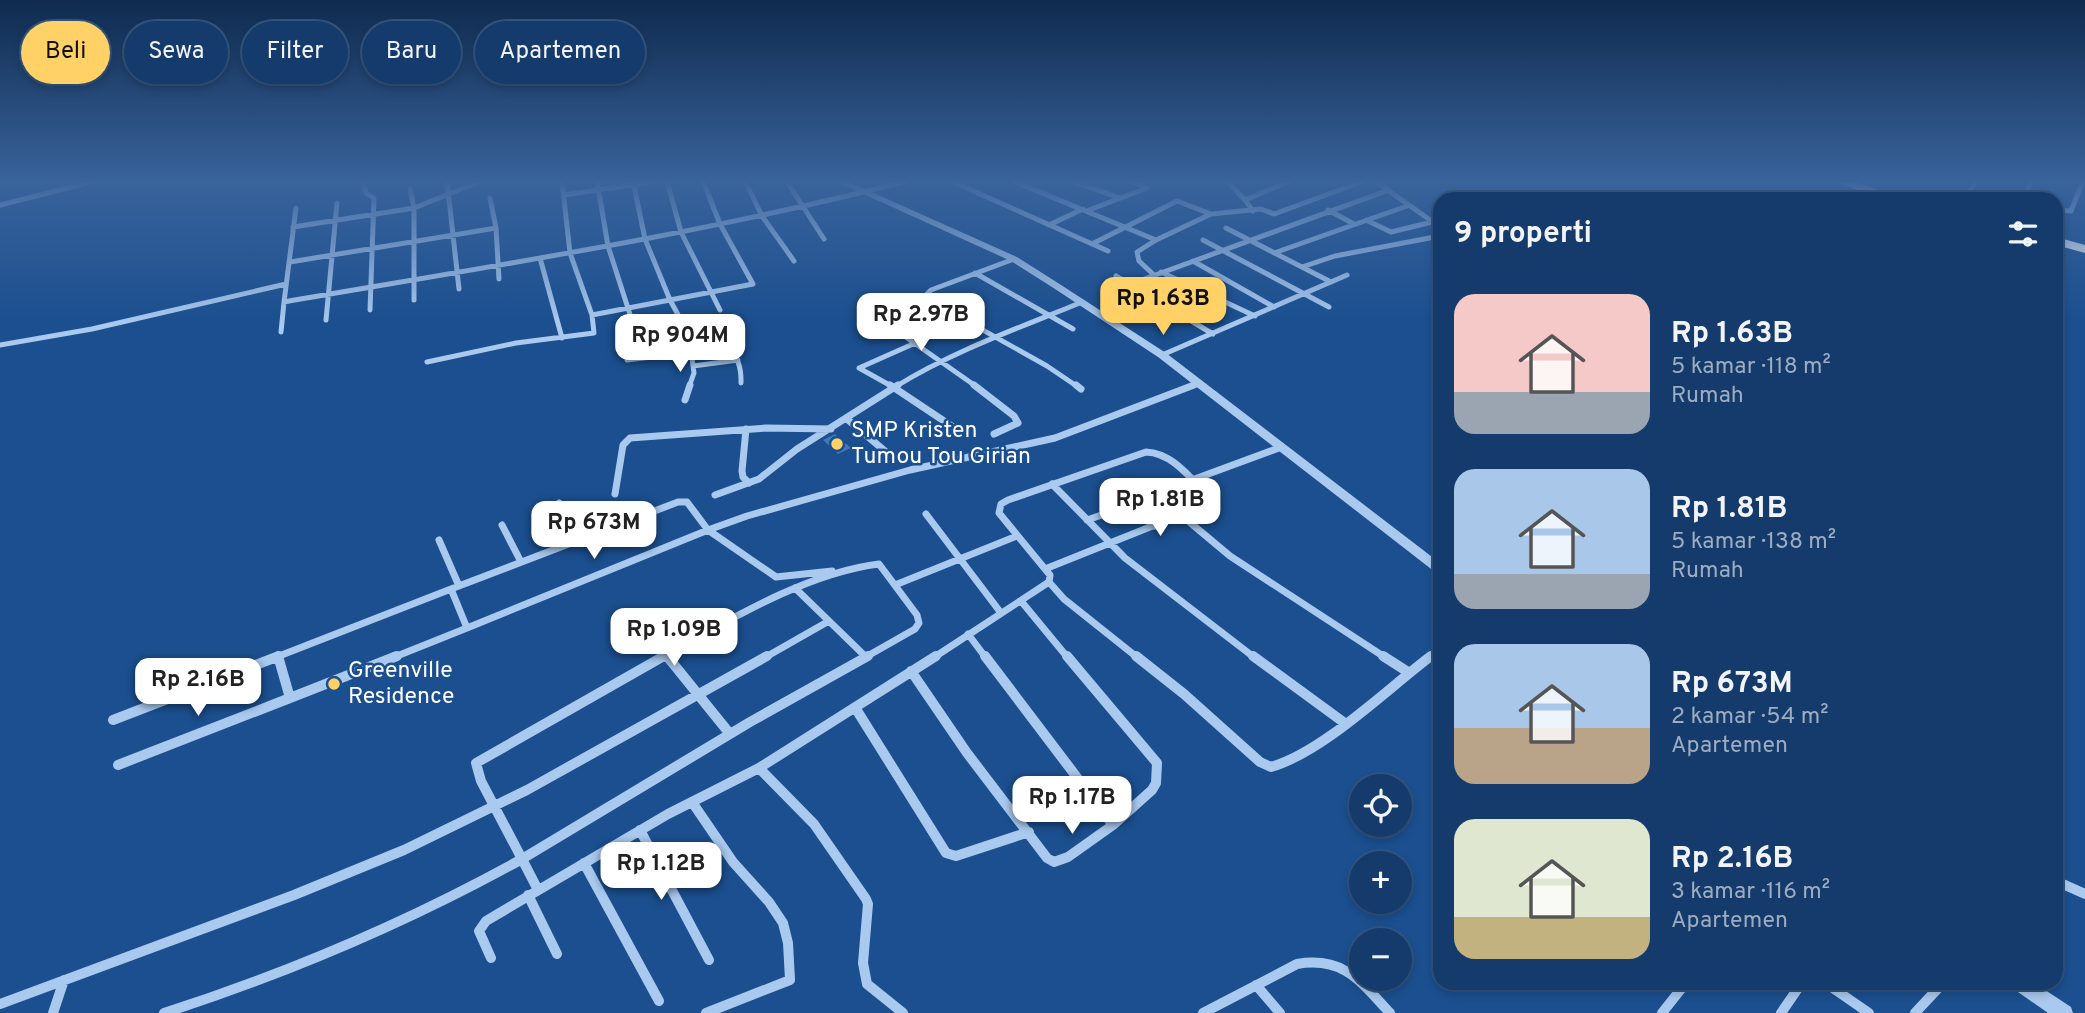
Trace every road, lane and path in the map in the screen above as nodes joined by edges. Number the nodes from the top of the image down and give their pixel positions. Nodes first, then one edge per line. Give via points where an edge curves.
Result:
1 (293, 228) edge
2 (335, 228) edge
3 (374, 228) edge
4 (413, 228) edge
5 (453, 228) edge
6 (494, 228) edge
7 (496, 228) edge
8 (567, 228) edge
9 (605, 228) edge
10 (643, 228) edge
11 (680, 228) edge
12 (699, 228) edge
13 (722, 228) edge
14 (771, 228) edge
15 (817, 228) edge
16 (945, 228) edge
17 (1056, 228) edge
18 (1121, 228) edge
19 (1130, 228) edge
20 (1181, 228) edge
21 (1226, 228) dead end
22 (1280, 228) edge
23 (1342, 228) edge
24 (1383, 228) edge
25 (1406, 228) edge
26 (681, 232) junction
27 (454, 235) junction
28 (1433, 237) edge
29 (645, 239) junction
30 (824, 239) dead end
31 (1156, 240) junction
32 (1203, 240) dead end
33 (1249, 240) junction
34 (413, 241) junction
35 (2063, 243) edge
36 (1092, 244) junction
37 (608, 246) junction
38 (372, 248) junction
39 (2085, 249) edge
40 (1108, 251) dead end
41 (1222, 251) junction
42 (570, 253) junction
43 (1274, 253) junction
44 (333, 254) junction
45 (540, 258) junction
46 (1014, 259) junction
47 (290, 261) junction
48 (794, 261) dead end
49 (1193, 261) junction
50 (498, 265) junction
51 (1302, 267) junction
52 (457, 271) junction
53 (1161, 272) junction
54 (975, 273) junction
55 (1154, 275) junction
56 (1347, 275) dead end
57 (1116, 276) dead end
58 (412, 279) junction
59 (499, 279) dead end
60 (1331, 282) junction
61 (286, 284) junction
62 (1128, 285) junction
63 (370, 287) junction
64 (459, 289) dead end
65 (712, 292) junction
66 (326, 295) junction
67 (1305, 295) junction
68 (414, 300) dead end
69 (670, 300) junction
70 (284, 302) junction
71 (1082, 302) junction
72 (1274, 307) junction
73 (1329, 307) dead end
74 (629, 309) junction
75 (370, 310) dead end
76 (720, 310) dead end
77 (873, 314) dead end
78 (1051, 314) junction
79 (592, 315) junction
80 (1255, 316) junction
81 (326, 320) dead end
82 (967, 320) junction
83 (634, 327) dead end
84 (1073, 329) dead end
85 (281, 332) dead end
86 (1213, 334) junction
87 (997, 337) junction
88 (562, 338) junction
89 (692, 340) junction
90 (913, 342) junction
91 (0, 345) edge
92 (691, 351) junction
93 (1161, 355) junction
94 (627, 360) dead end
95 (738, 360) junction
96 (427, 362) dead end
97 (945, 363) junction
98 (693, 366) junction
99 (741, 383) dead end
100 (1198, 384) junction
101 (893, 387) junction
102 (1081, 388) dead end
103 (684, 400) dead end
104 (846, 419) junction
105 (746, 429) junction
106 (832, 429) junction
107 (962, 433) dead end
108 (994, 434) dead end
109 (1279, 448) junction
110 (892, 457) dead end
111 (1192, 480) junction
112 (749, 483) junction
113 (1052, 484) junction
114 (615, 494) dead end
115 (715, 495) dead end
116 (559, 503) dead end
117 (926, 514) dead end
118 (1181, 515) junction
119 (1087, 520) junction
120 (502, 525) dead end
121 (1154, 526) junction
122 (708, 530) junction
123 (1017, 536) junction
124 (579, 539) junction
125 (439, 540) dead end
126 (1109, 544) junction
127 (960, 559) junction
128 (521, 562) junction
129 (1433, 564) edge
130 (1045, 569) junction
131 (840, 570) junction
132 (1049, 582) junction
133 (895, 585) junction
134 (795, 587) junction
135 (455, 588) junction
136 (1021, 601) junction
137 (1001, 613) junction
138 (830, 621) junction
139 (467, 628) junction
140 (968, 634) junction
141 (1433, 654) edge
142 (278, 656) junction
143 (667, 656) junction
144 (866, 657) junction
145 (911, 671) junction
146 (1408, 672) junction
147 (698, 696) junction
148 (290, 698) junction
149 (856, 709) junction
150 (113, 720) dead end
151 (1346, 724) junction
152 (730, 734) junction
153 (118, 765) dead end
154 (759, 768) junction
155 (692, 802) junction
156 (496, 806) junction
157 (1113, 825) junction
158 (640, 830) junction
159 (1029, 832) junction
160 (522, 859) junction
161 (584, 863) junction
162 (2063, 884) edge
163 (533, 893) junction
164 (2085, 894) edge
165 (557, 954) dead end
166 (491, 958) dead end
167 (709, 960) dead end
168 (64, 980) junction
169 (1256, 985) junction
170 (1680, 990) edge
171 (1797, 990) edge
172 (1836, 990) edge
173 (1936, 990) edge
174 (2030, 990) edge
175 (659, 1001) dead end
176 (0, 1004) edge
177 (53, 1013) edge
178 (164, 1013) edge
179 (706, 1013) edge
180 (903, 1013) edge
181 (1203, 1013) edge
182 (1280, 1013) edge
183 (1390, 1013) edge
184 (1662, 1013) edge
185 (1781, 1013) edge
186 (1869, 1013) edge
187 (1915, 1013) edge
188 (2064, 1013) edge

1 - 47 street
2 - 44 street
3 - 38 street
4 - 34 street
5 - 27 street
6 - 27 street
7 - 50 street
8 - 42 street
9 - 37 street
10 - 29 street
11 - 26 street
12 - 26 street
13 - 65 street via 753,284
14 - 48 street
15 - 30 street
16 - 46 street
17 - 36 street
18 - 36 street
19 - 31 street
20 - 31 street
21 - 33 street
22 - 33 street
23 - 43 street
24 - 25 street via 1390,232
26 - 29 street
26 - 65 street
27 - 34 street
27 - 52 street
28 - 51 street
29 - 37 street
29 - 69 street
31 - 55 street via 1136,256
32 - 41 street
33 - 41 street
33 - 43 street
34 - 38 street
34 - 58 street
35 - 39 highway
36 - 40 street
37 - 42 street
37 - 74 street
38 - 44 street
38 - 63 street
41 - 49 street
41 - 67 street
42 - 45 street
42 - 79 street
43 - 51 street
44 - 47 street
44 - 66 street
45 - 50 street
45 - 88 street
46 - 54 street
46 - 71 street
47 - 61 street
49 - 53 street
49 - 72 street
50 - 52 street
50 - 59 street
51 - 60 street
52 - 58 street
52 - 64 street
53 - 55 street
53 - 80 street
54 - 78 street
54 - 82 street via 927,292 931,300
55 - 62 street
56 - 60 street
57 - 62 street
58 - 63 street
58 - 68 street
60 - 67 street
61 - 70 street
61 - 91 street via 92,329
62 - 86 street
63 - 66 street
63 - 75 street
65 - 69 street
65 - 76 street
66 - 70 street
66 - 81 street
67 - 72 street
67 - 73 street
69 - 74 street
69 - 89 street
70 - 85 street
71 - 78 street
71 - 93 street
72 - 80 street
74 - 79 street
74 - 83 street
77 - 90 street
78 - 84 street
78 - 87 street
79 - 88 street via 594,333
80 - 86 street
82 - 87 street
82 - 90 street
86 - 93 street
87 - 97 street
87 - 102 street
88 - 96 street via 516,342
89 - 92 street via 695,346
89 - 95 street via 717,342
90 - 97 street
90 - 101 street via 860,366
92 - 94 street
92 - 98 street
93 - 100 street
95 - 98 street
95 - 99 street
97 - 101 street
97 - 108 street via 1017,420 1015,426
98 - 103 street via 693,381
100 - 109 street
100 - 122 street via 1055,438 910,470
101 - 104 street
101 - 107 street
104 - 106 street
104 - 110 street
105 - 106 street
105 - 112 street via 742,471
105 - 114 street via 630,439 624,445
106 - 112 street
109 - 111 street
109 - 129 street
111 - 113 street via 1150,451
111 - 118 street via 1211,500
112 - 115 street
113 - 119 street
113 - 123 street via 1001,505 1002,519
116 - 124 street
117 - 127 street
118 - 121 street
118 - 146 street via 1230,556
119 - 121 street via 1128,506
119 - 126 street
120 - 128 street
121 - 126 street
122 - 124 street via 687,502 678,502
122 - 131 street via 776,577
122 - 139 street
123 - 127 street
123 - 130 street
124 - 128 street
125 - 135 street
126 - 130 street
126 - 151 street via 1194,613
127 - 133 street
127 - 137 street
128 - 135 street
130 - 132 street
131 - 133 street via 875,563
131 - 134 street
132 - 136 street
132 - 151 street via 1265,765 1274,767
133 - 144 street via 919,624
134 - 138 street
134 - 143 street
135 - 139 street
135 - 142 street
136 - 137 street
136 - 157 street via 1157,763 1152,790
137 - 140 street
138 - 144 street
138 - 147 street
139 - 148 street
140 - 145 street
140 - 157 street
141 - 146 street
142 - 148 street
142 - 150 street
143 - 147 street
143 - 156 street via 485,755 476,763 477,770
144 - 152 street
145 - 149 street
145 - 159 street
146 - 151 street
147 - 152 street
147 - 156 street
148 - 153 street
149 - 154 street
149 - 159 street via 946,853 956,856
152 - 160 street
154 - 155 street
154 - 180 street via 814,824 866,899 866,983 872,992 895,1002
155 - 158 street
155 - 179 street via 733,862 769,902 783,923 788,943 790,980
156 - 160 street
156 - 168 street via 364,868
157 - 159 street via 1054,862
158 - 161 street
158 - 167 street
160 - 163 street
160 - 178 street via 329,954
161 - 163 street
161 - 175 street
162 - 164 street
163 - 165 street
163 - 166 street via 481,926 480,936
168 - 176 street
168 - 177 street
169 - 181 street
169 - 182 street
169 - 183 street via 1297,964 1328,962 1345,967
170 - 184 street
171 - 185 street
172 - 186 street
173 - 187 street
174 - 188 street

